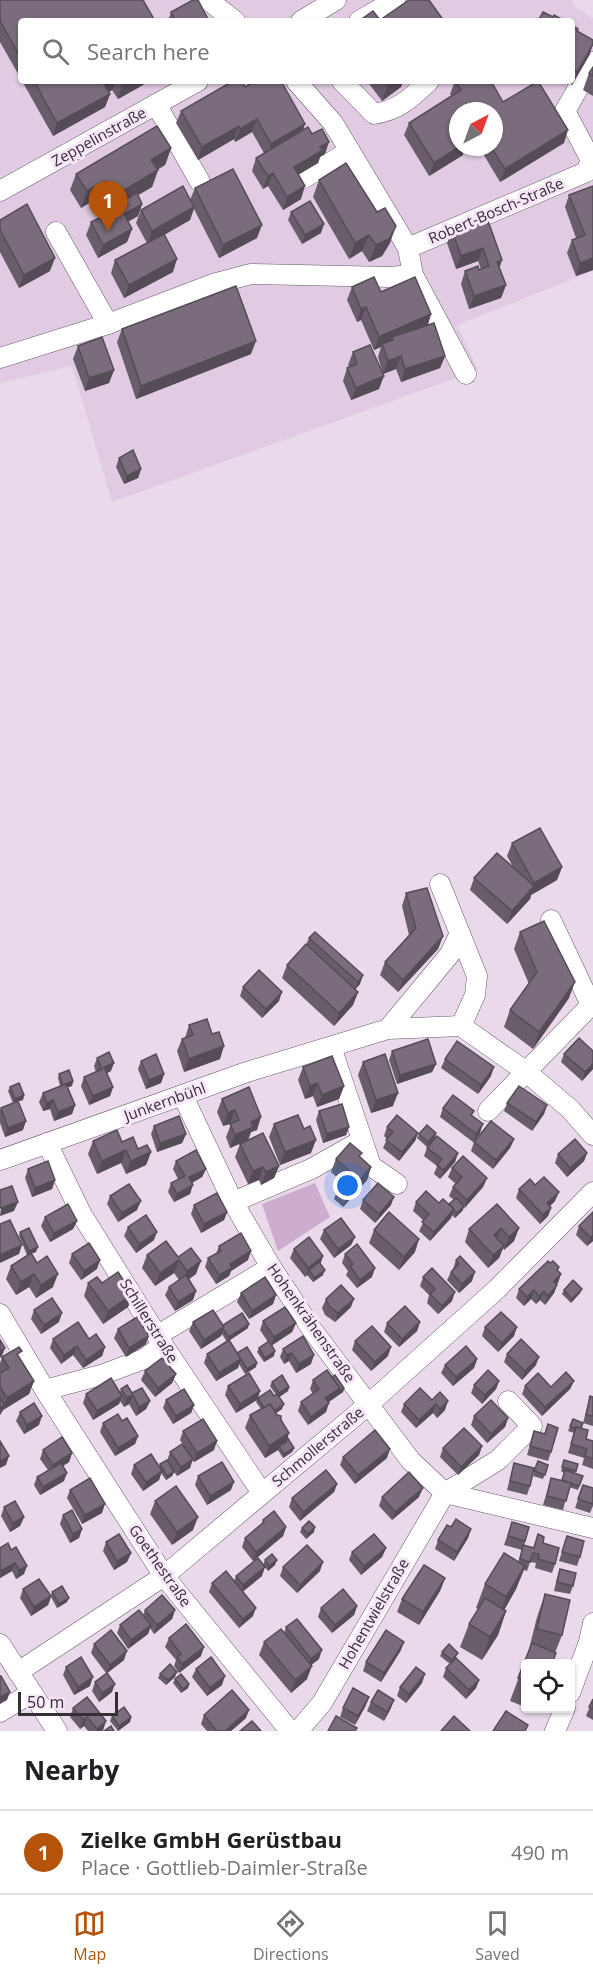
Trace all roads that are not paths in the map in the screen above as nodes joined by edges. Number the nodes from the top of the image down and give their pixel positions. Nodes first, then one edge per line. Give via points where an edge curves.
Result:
1 (208, 0) edge
2 (336, 0) edge
3 (395, 0) edge
4 (231, 18) edge
5 (306, 18) edge
6 (364, 18) edge
7 (593, 62) edge
8 (193, 84) edge
9 (299, 84) edge
10 (341, 84) edge
11 (345, 84) edge
12 (426, 84) edge
13 (156, 104) junction
14 (317, 105) junction
15 (350, 151) junction
16 (302, 179) edge
17 (200, 182) dead end
18 (0, 191) edge
19 (56, 232) dead end
20 (408, 248) junction
21 (413, 274) junction
22 (108, 324) junction
23 (0, 358) edge
24 (466, 374) dead end
25 (440, 884) dead end
26 (551, 920) dead end
27 (460, 933) junction
28 (461, 1026) junction
29 (388, 1029) junction
30 (331, 1047) junction
31 (525, 1071) junction
32 (183, 1095) junction
33 (488, 1111) dead end
34 (593, 1135) edge
35 (361, 1141) junction
36 (47, 1143) junction
37 (0, 1160) edge
38 (397, 1184) dead end
39 (593, 1192) edge
40 (233, 1202) junction
41 (271, 1267) junction
42 (0, 1314) edge
43 (160, 1340) junction
44 (45, 1390) junction
45 (508, 1401) dead end
46 (369, 1404) junction
47 (262, 1493) junction
48 (445, 1493) junction
49 (593, 1528) edge
50 (164, 1576) junction
51 (593, 1623) edge
52 (0, 1644) edge
53 (588, 1661) edge
54 (18, 1672) junction
55 (575, 1684) edge
56 (31, 1693) junction
57 (0, 1712) edge
58 (563, 1713) edge
59 (57, 1731) edge
60 (290, 1731) edge
61 (298, 1731) edge
62 (555, 1731) edge

1 - 4 street
2 - 5 street
3 - 6 street
7 - 20 street, Robert-Bosch-Straße via 565,111 591,160 586,172
8 - 13 street, Zeppelinstraße
9 - 14 street
10 - 14 street
11 - 12 street via 374,114 391,111
13 - 17 street
13 - 18 street, Zeppelinstraße
14 - 15 street
15 - 16 street
15 - 20 street
19 - 22 street
20 - 21 street
21 - 22 street via 251,274 213,284
21 - 24 street
22 - 23 street
25 - 27 street
26 - 31 street via 591,1005
27 - 28 street via 477,976 475,995
27 - 29 street via 450,954
28 - 29 street, Junkernbühl
28 - 31 street
29 - 30 street, Junkernbühl
30 - 32 street, Junkernbühl
30 - 35 street
31 - 33 street
31 - 34 street via 570,1109
32 - 36 street, Junkernbühl
32 - 40 street, Hohenkrähenstraße
35 - 38 street via 371,1166
35 - 40 street via 311,1169
36 - 37 street, Junkernbühl
36 - 43 street, Schillerstraße via 82,1215
39 - 46 street, Schmollerstraße via 497,1289
40 - 41 street, Hohenkrähenstraße
41 - 43 street
41 - 46 street, Hohenkrähenstraße via 313,1332
42 - 44 street, Goethestraße
43 - 44 street via 144,1359
43 - 47 street, Schillerstraße
44 - 50 street, Goethestraße
45 - 48 street via 535,1424 498,1460
46 - 47 street, Schmollerstraße
46 - 48 street, Hohenkrähenstraße via 411,1461
47 - 50 street, Schmollerstraße
48 - 49 street, Hohenkrähenstraße
48 - 61 street, Hohentwielstraße via 322,1703
50 - 54 street, Schmollerstraße
50 - 60 street, Goethestraße
51 - 53 street
52 - 54 street
53 - 55 street
54 - 56 street
56 - 57 street
56 - 59 street
58 - 62 street

